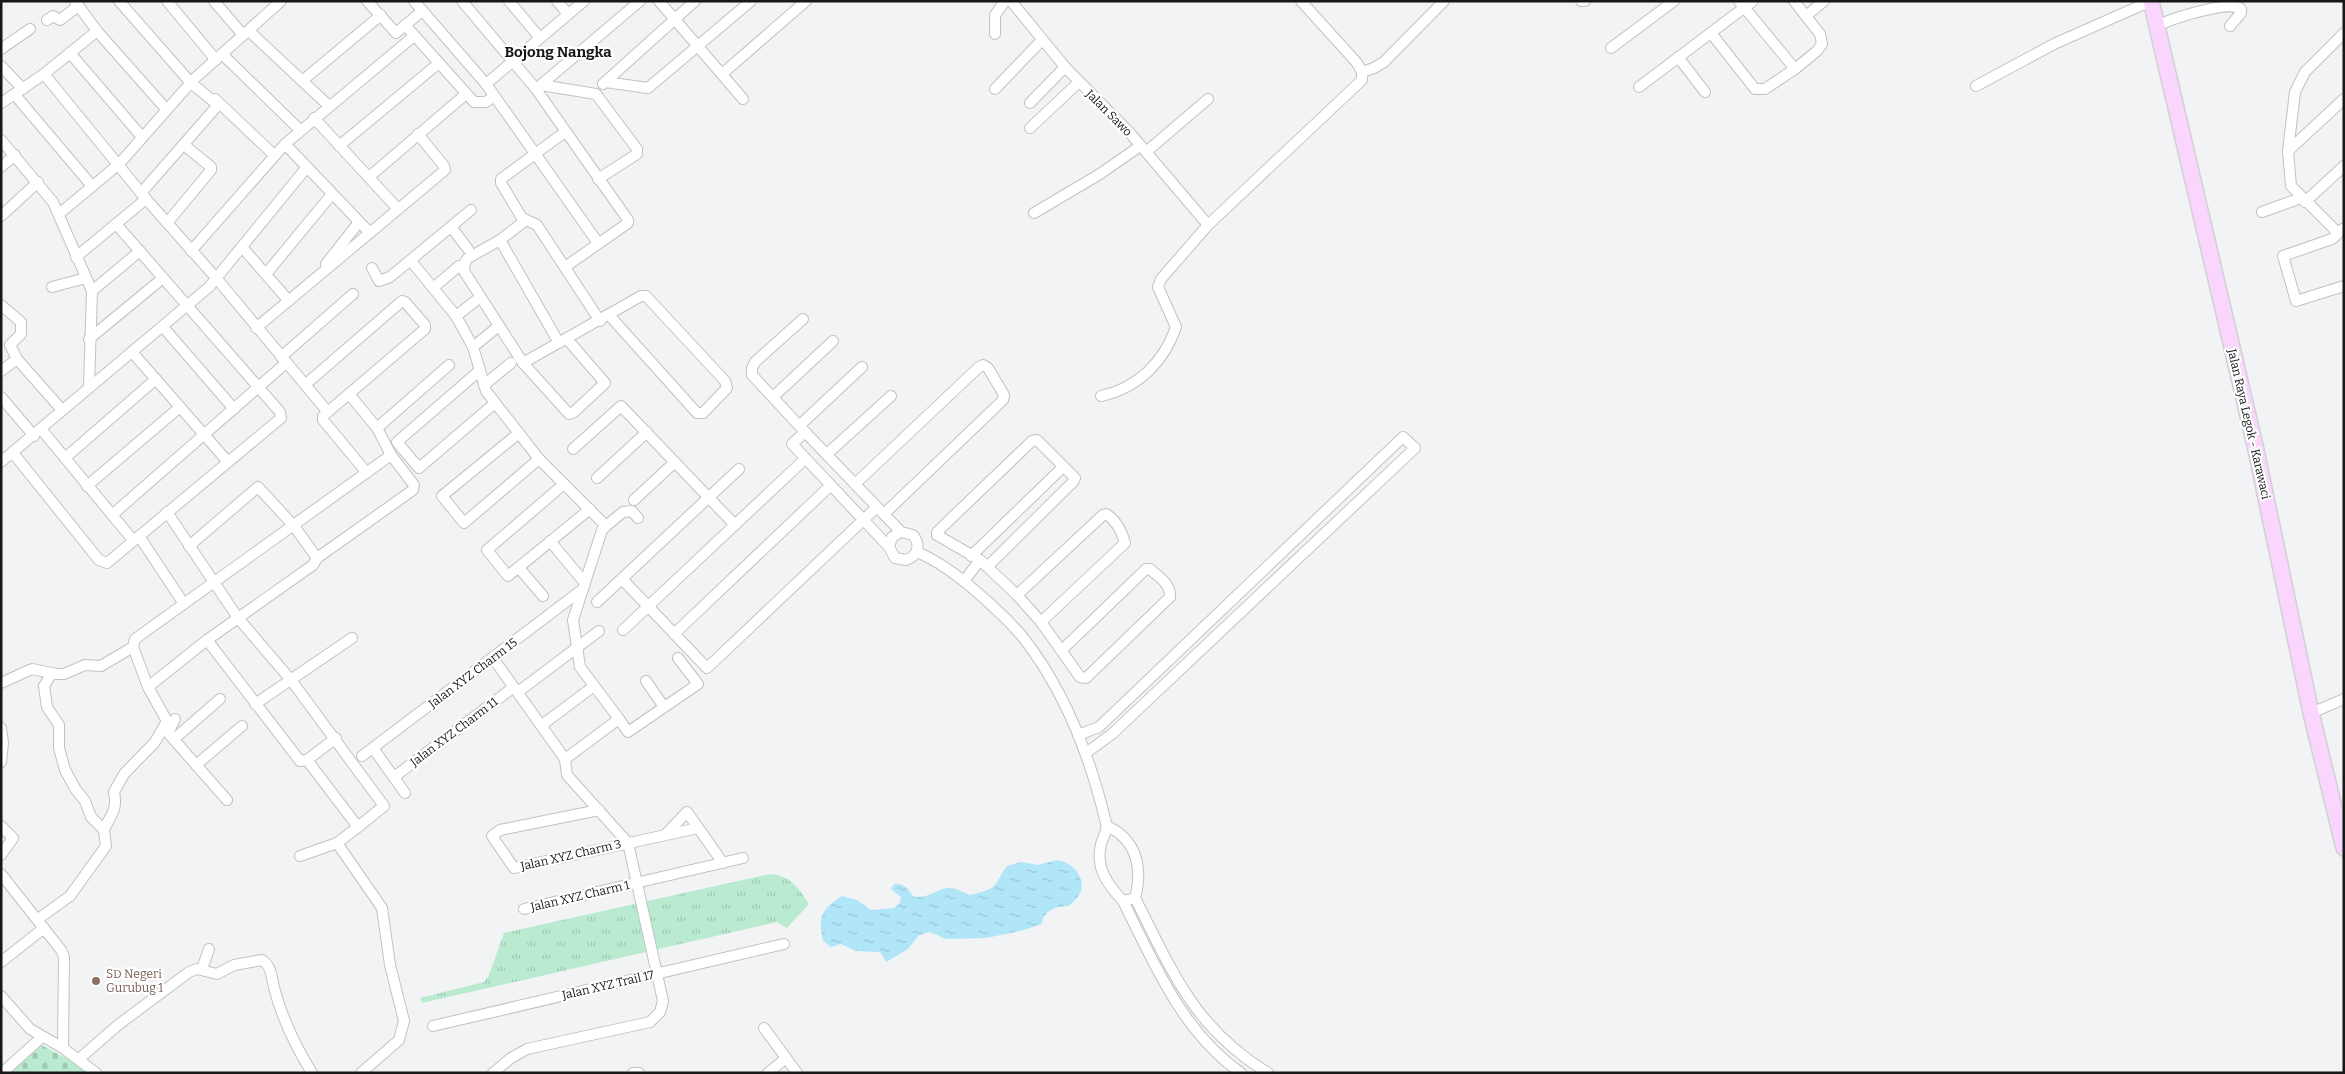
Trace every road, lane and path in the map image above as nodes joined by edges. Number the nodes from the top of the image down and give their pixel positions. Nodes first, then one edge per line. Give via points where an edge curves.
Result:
1 (119, 1) edge
2 (167, 1) edge
3 (214, 1) edge
4 (281, 1) edge
5 (367, 1) edge
6 (414, 1) edge
7 (462, 1) edge
8 (509, 1) edge
9 (557, 1) edge
10 (584, 1) edge
11 (640, 1) edge
12 (659, 1) edge
13 (695, 1) edge
14 (751, 1) edge
15 (806, 1) edge
16 (1005, 1) edge
17 (1011, 1) edge
18 (1301, 1) edge
19 (1444, 1) edge
20 (1580, 1) edge
21 (1585, 1) edge
22 (1674, 1) edge
23 (1753, 1) edge
24 (1794, 1) edge
25 (1824, 1) edge
26 (2151, 1) edge
27 (2193, 1) edge
28 (76, 3) edge
29 (1741, 5) edge
30 (422, 11) junction
31 (568, 14) junction
32 (380, 15) junction
33 (1806, 16) junction
34 (674, 19) junction
35 (47, 20) dead end
36 (2156, 23) junction
37 (405, 25) junction
38 (2230, 26) dead end
39 (30, 29) dead end
40 (97, 31) junction
41 (246, 33) junction
42 (1711, 33) junction
43 (2344, 33) edge
44 (995, 34) dead end
45 (414, 36) junction
46 (540, 38) junction
47 (1042, 40) junction
48 (698, 47) junction
49 (1611, 48) dead end
50 (1, 49) edge
51 (70, 54) junction
52 (219, 57) junction
53 (1678, 57) junction
54 (513, 61) junction
55 (438, 63) junction
56 (1, 66) edge
57 (1065, 67) junction
58 (1795, 69) junction
59 (1362, 72) junction
60 (44, 74) junction
61 (722, 74) junction
62 (192, 81) junction
63 (302, 81) junction
64 (605, 82) junction
65 (1078, 82) junction
66 (486, 84) junction
67 (1976, 86) dead end
68 (538, 87) junction
69 (1639, 87) dead end
70 (995, 89) dead end
71 (19, 92) junction
72 (1705, 92) dead end
73 (593, 93) junction
74 (466, 94) junction
75 (494, 96) junction
76 (743, 99) dead end
77 (1208, 99) dead end
78 (2344, 99) edge
79 (1, 103) edge
80 (1030, 103) dead end
81 (329, 106) junction
82 (166, 109) junction
83 (314, 118) junction
84 (1030, 128) dead end
85 (300, 130) junction
86 (566, 132) junction
87 (418, 134) junction
88 (142, 137) junction
89 (1, 140) edge
90 (285, 144) junction
91 (184, 145) junction
92 (339, 146) junction
93 (1143, 149) junction
94 (2288, 151) junction
95 (535, 154) junction
96 (14, 155) junction
97 (274, 155) junction
98 (119, 164) junction
99 (2344, 166) edge
100 (1, 167) edge
101 (307, 167) junction
102 (369, 177) junction
103 (598, 180) junction
104 (38, 182) junction
105 (92, 186) junction
106 (332, 194) junction
107 (144, 196) junction
108 (2303, 200) junction
109 (398, 209) junction
110 (471, 210) dead end
111 (2262, 212) dead end
112 (1034, 213) dead end
113 (60, 214) junction
114 (1, 216) edge
115 (526, 220) junction
116 (359, 222) junction
117 (167, 223) junction
118 (116, 224) junction
119 (1208, 225) junction
120 (452, 227) junction
121 (2341, 231) edge
122 (370, 233) junction
123 (500, 240) junction
124 (598, 243) junction
125 (242, 247) junction
126 (468, 249) dead end
127 (140, 251) junction
128 (191, 251) junction
129 (76, 257) junction
130 (411, 261) junction
131 (459, 266) dead end
132 (565, 267) junction
133 (372, 268) dead end
134 (266, 274) junction
135 (86, 278) junction
136 (163, 278) junction
137 (217, 279) junction
138 (313, 280) junction
139 (2344, 286) edge
140 (52, 287) dead end
141 (433, 288) junction
142 (92, 291) junction
143 (353, 294) dead end
144 (479, 298) dead end
145 (289, 301) junction
146 (1, 305) edge
147 (189, 306) junction
148 (456, 316) junction
149 (604, 318) junction
150 (803, 320) dead end
151 (162, 327) junction
152 (256, 328) junction
153 (495, 328) dead end
154 (89, 339) junction
155 (563, 341) junction
156 (833, 341) dead end
157 (473, 347) junction
158 (132, 352) junction
159 (17, 359) junction
160 (283, 360) junction
161 (511, 363) dead end
162 (524, 363) junction
163 (449, 365) dead end
164 (862, 367) dead end
165 (1, 371) edge
166 (479, 371) junction
167 (156, 379) junction
168 (306, 384) junction
169 (484, 385) junction
170 (89, 387) junction
171 (257, 388) junction
172 (349, 394) junction
173 (891, 396) dead end
174 (1102, 396) dead end
175 (1, 398) edge
176 (773, 398) junction
177 (495, 403) junction
178 (180, 407) junction
179 (234, 409) junction
180 (62, 410) junction
181 (327, 411) junction
182 (377, 428) junction
183 (802, 428) junction
184 (37, 432) junction
185 (647, 432) junction
186 (519, 433) junction
187 (204, 435) junction
188 (573, 449) dead end
189 (827, 454) junction
190 (391, 456) junction
191 (5, 457) edge
192 (65, 458) junction
193 (539, 459) junction
194 (805, 459) junction
195 (228, 462) junction
196 (675, 462) junction
197 (1063, 467) junction
198 (739, 469) dead end
199 (367, 473) junction
200 (597, 478) dead end
201 (564, 484) junction
202 (855, 484) junction
203 (87, 486) junction
204 (830, 486) junction
205 (709, 498) junction
206 (634, 500) dead end
207 (590, 509) junction
208 (881, 511) junction
209 (167, 512) junction
210 (112, 515) junction
211 (638, 518) dead end
212 (863, 520) junction
213 (735, 525) junction
214 (294, 526) junction
215 (606, 526) junction
216 (901, 532) junction
217 (136, 538) junction
218 (550, 541) junction
219 (189, 546) junction
220 (889, 548) junction
221 (917, 552) junction
222 (317, 558) junction
223 (979, 561) junction
224 (519, 568) junction
225 (622, 579) junction
226 (964, 581) junction
227 (214, 583) junction
228 (584, 586) junction
229 (1017, 595) junction
230 (543, 596) dead end
231 (597, 602) dead end
232 (184, 604) junction
233 (648, 607) junction
234 (238, 618) junction
235 (1041, 622) junction
236 (623, 630) dead end
237 (599, 631) dead end
238 (674, 634) junction
239 (352, 638) dead end
240 (207, 640) junction
241 (133, 647) junction
242 (577, 648) junction
243 (1062, 650) junction
244 (493, 658) junction
245 (678, 658) dead end
246 (52, 673) junction
247 (291, 680) junction
248 (646, 682) dead end
249 (1, 683) edge
250 (594, 686) junction
251 (148, 687) junction
252 (516, 690) junction
253 (220, 699) dead end
254 (2344, 699) edge
255 (156, 700) junction
256 (255, 704) junction
257 (664, 707) junction
258 (2311, 713) junction
259 (175, 719) junction
260 (619, 720) junction
261 (1102, 723) junction
262 (542, 725) junction
263 (242, 726) dead end
264 (1, 728) edge
265 (184, 730) junction
266 (1112, 734) junction
267 (1078, 735) junction
268 (336, 738) junction
269 (174, 739) junction
270 (373, 748) junction
271 (1086, 752) junction
272 (362, 756) dead end
273 (565, 759) junction
274 (307, 760) junction
275 (1, 762) edge
276 (196, 765) junction
277 (394, 777) junction
278 (405, 793) dead end
279 (227, 800) dead end
280 (599, 810) junction
281 (1, 826) edge
282 (1107, 826) junction
283 (358, 827) junction
284 (698, 828) junction
285 (104, 830) junction
286 (666, 834) junction
287 (628, 843) junction
288 (337, 844) junction
289 (2344, 848) edge
290 (1, 855) edge
291 (300, 856) dead end
292 (743, 858) dead end
293 (723, 863) junction
294 (1, 874) edge
295 (637, 883) junction
296 (1135, 898) junction
297 (1123, 901) junction
298 (524, 909) dead end
299 (41, 923) junction
300 (784, 944) dead end
301 (209, 950) dead end
302 (1, 962) edge
303 (202, 969) junction
304 (657, 974) junction
305 (1, 996) edge
306 (433, 1026) dead end
307 (764, 1028) dead end
308 (42, 1038) junction
309 (64, 1048) junction
310 (786, 1058) junction
311 (79, 1060) junction
312 (2, 1073) edge
313 (96, 1073) edge
314 (312, 1073) edge
315 (361, 1073) edge
316 (493, 1073) edge
317 (768, 1073) edge
318 (797, 1073) edge
319 (1242, 1073) edge
320 (1268, 1073) edge

1 - 62 street
2 - 52 street
3 - 41 street
4 - 41 street
5 - 32 street
6 - 30 street
7 - 54 street
8 - 46 street
9 - 31 street
10 - 31 street
11 - 68 street
12 - 34 street
13 - 34 street
14 - 48 street
15 - 61 street
16 - 44 street via 995,15
17 - 47 street, Jalan Sawo
18 - 59 street
19 - 59 street via 1384,62
20 - 21 street
22 - 49 street
23 - 29 street
24 - 33 street
25 - 33 street
26 - 36 main road, Jalan Raya Legok - Karawaci
26 - 67 street via 2054,44
27 - 36 street
28 - 35 street via 60,20 53,16
28 - 40 street
29 - 42 street
29 - 58 street
30 - 37 street
30 - 66 street
31 - 46 street
32 - 37 street via 395,32
32 - 63 street
33 - 58 street via 1820,34 1822,44
34 - 48 street
34 - 64 street
36 - 38 street via 2202,4 2223,2 2234,3 2242,9
36 - 258 main road, Jalan Raya Legok - Karawaci via 2256,450
37 - 45 street
39 - 50 street
40 - 51 street
40 - 82 street
41 - 52 street
41 - 63 street
42 - 53 street
42 - 58 street via 1755,89 1765,88
43 - 94 street via 2305,72 2295,92
45 - 55 street
45 - 81 street
46 - 54 street
47 - 57 street, Jalan Sawo
47 - 70 street
48 - 61 street
48 - 64 street via 648,88
51 - 60 street
51 - 88 street
52 - 62 street
52 - 85 street
53 - 69 street
53 - 72 street
54 - 66 street
54 - 68 street
55 - 74 street
55 - 92 street
56 - 71 street
57 - 65 street, Jalan Sawo
57 - 80 street
59 - 119 street via 1362,80 1353,89
60 - 71 street
60 - 98 street
61 - 76 street
62 - 82 street
62 - 91 street via 218,105
62 - 97 street
63 - 81 street
64 - 73 street
65 - 84 street
65 - 93 street, Jalan Sawo
66 - 75 street
68 - 73 street
68 - 86 street
71 - 79 street
71 - 105 street
73 - 103 street via 638,152
74 - 75 street via 480,104
74 - 87 street
75 - 95 street
77 - 93 street
78 - 94 street
81 - 83 street
82 - 88 street
83 - 85 street
83 - 92 street
85 - 90 street
86 - 95 street
86 - 103 street
87 - 102 street
87 - 109 street via 445,170
88 - 98 street
89 - 96 street
90 - 97 street
90 - 101 street
91 - 107 street
91 - 117 street via 211,170
92 - 102 street
93 - 112 street
93 - 119 street, Jalan Sawo
94 - 108 street via 2291,186
95 - 115 street via 501,179 519,214
95 - 124 street
96 - 100 street
96 - 104 street
97 - 128 street
98 - 105 street
98 - 107 street
99 - 108 street
101 - 106 street
101 - 125 street
102 - 109 street
103 - 124 street via 628,222
104 - 113 street
104 - 114 street
105 - 113 street
106 - 116 street
106 - 134 street
107 - 117 street
107 - 118 street
108 - 111 street
108 - 121 street
109 - 122 street
110 - 120 street
113 - 129 street
115 - 123 street
115 - 132 street via 537,225
116 - 122 street
116 - 138 street
117 - 128 street
118 - 127 street
118 - 129 street
119 - 174 street via 1161,279 1158,287 1176,327 1164,355 1136,382
120 - 126 street
120 - 130 street
121 - 139 street via 2332,239 2283,256 2296,300
122 - 138 street
123 - 155 street
123 - 162 street via 468,258 464,271
124 - 132 street
125 - 134 street
125 - 137 street
127 - 136 street
127 - 142 street
128 - 137 street
129 - 135 street
130 - 133 street via 379,281
130 - 141 street
131 - 141 street
132 - 149 street
134 - 145 street
135 - 140 street
135 - 142 street
136 - 147 street
136 - 154 street
137 - 147 street
137 - 152 street
138 - 145 street
141 - 148 street
142 - 154 street
143 - 160 street
144 - 148 street
145 - 152 street
146 - 159 street via 21,322 21,334 10,346
147 - 151 street
147 - 171 street
148 - 157 street
149 - 149 street via 646,296 725,381 727,388 703,413 698,413
149 - 155 street
150 - 176 street via 752,368 752,376
151 - 158 street
151 - 179 street
152 - 160 street
153 - 157 street
154 - 170 street
155 - 162 street
155 - 162 street via 605,383 574,412 569,414 564,410
156 - 176 street
157 - 166 street
158 - 167 street
158 - 170 street
159 - 165 street
159 - 180 street
160 - 168 street
160 - 171 street
161 - 169 street
163 - 182 street
164 - 183 street
166 - 169 street
166 - 177 street via 397,442 419,468
167 - 178 street
167 - 192 street
168 - 172 street via 405,302 425,329
168 - 181 street
169 - 177 street
170 - 180 street
171 - 179 street
171 - 195 street via 280,412 281,418
172 - 181 street
172 - 182 street
173 - 189 street
175 - 184 street
176 - 183 street
177 - 186 street
178 - 187 street
178 - 203 street
179 - 187 street
180 - 184 street
181 - 199 street via 322,419
182 - 190 street
183 - 189 street
183 - 194 street via 792,445
184 - 191 street
184 - 192 street
185 - 188 street via 620,406
185 - 196 street
185 - 200 street
186 - 193 street
186 - 193 street via 442,496 464,523
187 - 195 street
187 - 210 street
189 - 202 street
190 - 199 street
190 - 222 street via 414,489
191 - 217 street via 102,562 107,563
192 - 203 street
193 - 201 street
194 - 204 street
194 - 213 street
195 - 209 street
196 - 205 street
196 - 206 street
197 - 223 street
197 - 223 street via 1075,478 1073,482
197 - 223 street via 1034,439 937,532 939,537
198 - 205 street
199 - 214 street
201 - 207 street
201 - 224 street via 487,550 508,576
202 - 208 street
202 - 208 street via 978,367 988,368 1003,393 1003,400
203 - 210 street
204 - 212 street
204 - 238 street
205 - 213 street
205 - 225 street
207 - 215 street
207 - 218 street
208 - 212 street
208 - 216 street
209 - 217 street
209 - 219 street
210 - 217 street
211 - 215 street via 632,511 623,512
212 - 220 street
212 - 238 street via 708,667
213 - 233 street
214 - 219 street via 257,487
214 - 222 street
214 - 227 street
215 - 228 street
216 - 220 street via 892,537
216 - 221 street via 915,537
217 - 232 street
218 - 224 street
218 - 228 street
219 - 227 street
220 - 221 street via 893,556 901,560 910,559
221 - 226 street
222 - 234 street via 314,565
223 - 226 street
223 - 229 street
224 - 230 street
225 - 231 street
225 - 233 street
226 - 267 street via 1025,640 1043,666
227 - 232 street
227 - 234 street
228 - 242 street via 572,620
228 - 244 street, Jalan XYZ Charm 15
229 - 235 street
229 - 235 street via 1103,515 1111,517 1125,543
232 - 241 street via 135,639
233 - 236 street
233 - 238 street
234 - 240 street
234 - 247 street
235 - 243 street
237 - 242 street, Jalan XYZ Charm 11
239 - 247 street
240 - 251 street
240 - 256 street
241 - 246 street via 101,666 85,665 64,674
241 - 251 street
242 - 250 street via 580,666
242 - 252 street, Jalan XYZ Charm 11
243 - 243 street via 1146,570 1150,568 1168,585 1170,597 1086,678 1080,677
244 - 252 street
244 - 270 street, Jalan XYZ Charm 15
245 - 257 street via 698,684
246 - 249 street via 32,669
246 - 285 street via 44,686 47,707 59,725 59,748 65,770 92,817
247 - 256 street
247 - 268 street
248 - 257 street
250 - 260 street
250 - 262 street
251 - 255 street
252 - 262 street
252 - 277 street, Jalan XYZ Charm 11
253 - 265 street
254 - 258 street
255 - 259 street
255 - 285 street via 167,721 155,742 124,774 114,792 113,816
256 - 274 street via 296,758
257 - 260 street via 628,732
258 - 289 main road, Jalan Raya Legok - Karawaci
259 - 265 street
259 - 269 street via 168,732
260 - 273 street
261 - 266 street
261 - 266 street via 1403,437 1415,448
261 - 267 street
262 - 273 street
263 - 276 street
264 - 275 street
265 - 269 street
266 - 271 street
267 - 271 street
268 - 274 street
268 - 283 street via 384,803 382,809
269 - 276 street
270 - 272 street, Jalan XYZ Charm 15
270 - 277 street
271 - 282 street
273 - 280 street via 567,775
274 - 283 street
276 - 279 street
277 - 278 street
280 - 287 street
280 - 287 street, Jalan XYZ Charm 3 via 500,830 492,836 514,868
281 - 290 street via 14,838
282 - 296 street via 1123,835 1138,860 1140,882
282 - 297 street via 1099,854 1100,866 1108,885
283 - 288 street
284 - 286 street, Jalan XYZ Charm 3
284 - 286 street via 687,812
284 - 293 street
285 - 299 street via 106,846 80,885
286 - 287 street, Jalan XYZ Charm 3
287 - 295 street
288 - 291 street
288 - 315 street via 382,908 390,965 404,1021 399,1040
292 - 293 street, Jalan XYZ Charm 1
293 - 295 street, Jalan XYZ Charm 1
294 - 299 street
295 - 298 street, Jalan XYZ Charm 1
295 - 304 street
296 - 297 street
296 - 320 street via 1177,980 1200,1016 1225,1042
297 - 319 street via 1166,987 1189,1022 1216,1052
299 - 302 street
299 - 309 street via 64,958
300 - 304 street, Jalan XYZ Trail 17
301 - 303 street
303 - 311 street via 189,972 118,1025
303 - 314 street via 217,974 234,965 262,960 267,964 279,1008 294,1044
304 - 306 street, Jalan XYZ Trail 17
304 - 316 street via 663,1000 660,1012 650,1022 526,1050
305 - 308 street
307 - 310 street
308 - 309 street
308 - 312 street
309 - 311 street
310 - 317 street
310 - 318 street
311 - 313 street

